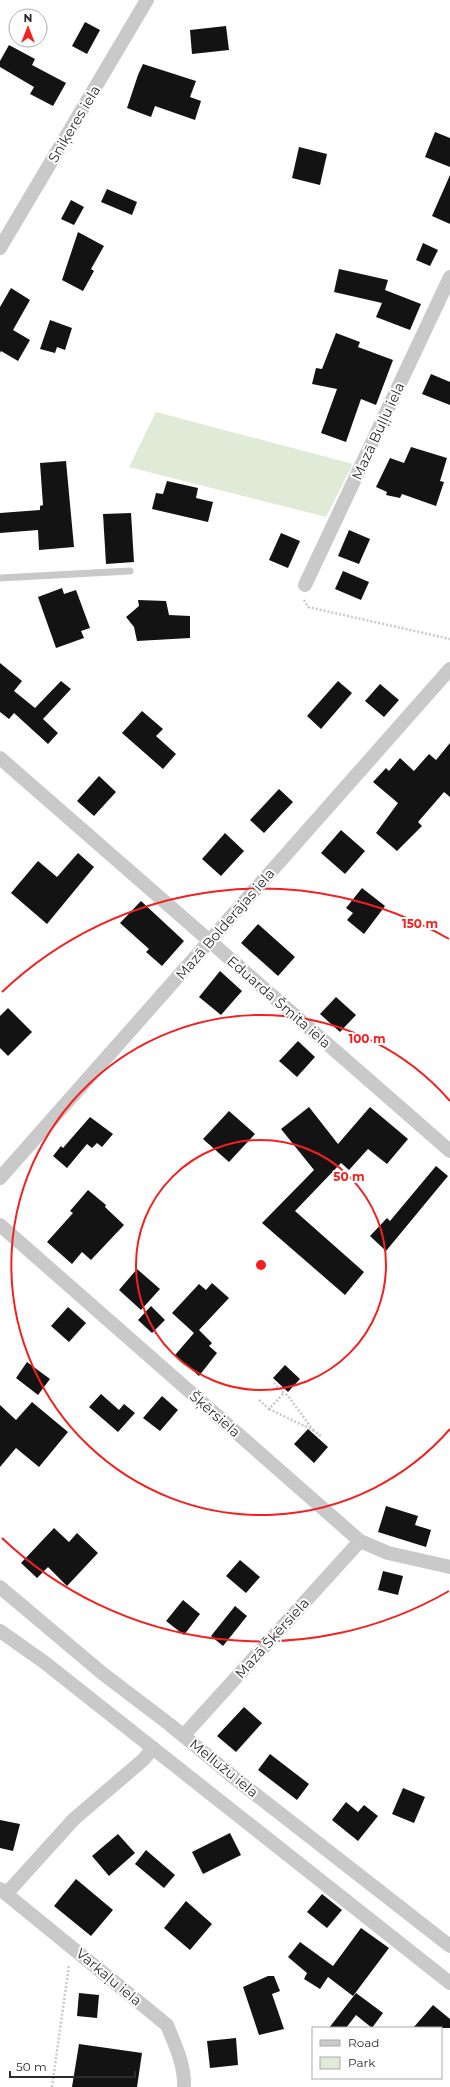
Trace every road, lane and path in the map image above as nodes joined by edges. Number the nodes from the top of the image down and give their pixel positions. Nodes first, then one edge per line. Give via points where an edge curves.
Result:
1 (147, 0) edge
2 (0, 248) edge
3 (450, 277) edge
4 (130, 571) dead end
5 (0, 578) edge
6 (305, 585) joint
7 (450, 639) edge
8 (450, 669) edge
9 (0, 758) edge
10 (210, 941) junction
11 (450, 1151) edge
12 (0, 1178) edge
13 (0, 1225) edge
14 (274, 1383) dead end
15 (284, 1393) junction
16 (259, 1400) dead end
17 (269, 1409) junction
18 (313, 1430) junction
19 (318, 1438) dead end
20 (360, 1542) junction
21 (450, 1567) edge
22 (0, 1587) edge
23 (0, 1631) edge
24 (184, 1736) junction
25 (153, 1748) junction
26 (3, 1891) edge
27 (72, 1946) junction
28 (450, 1946) edge
29 (450, 1983) edge
30 (52, 2087) edge
31 (184, 2087) edge

1 - 2 street, Sniķeres iela
3 - 6 street, Mazā Buļļu iela
4 - 5 lane
6 - 7 path via 302,597 308,607
8 - 10 street, Mazā Bolderājas iela
9 - 10 street, Eduarda Šmita iela
10 - 11 street, Eduarda Šmita iela
10 - 12 street, Mazā Bolderājas iela
13 - 20 street, Šķērsiela
14 - 15 path
15 - 17 path
15 - 18 path
16 - 17 path
17 - 18 path
18 - 19 path via 320,1435
20 - 21 street, Šķērsiela via 388,1553
20 - 24 street, Mazā Šķērsiela
22 - 24 street, Mellužu iela via 102,1673
23 - 25 street, Mellužu iela via 44,1662
24 - 28 street, Mellužu iela
25 - 26 street via 143,1760 74,1819
25 - 29 street, Mellužu iela
26 - 27 street, Varkaļu iela
27 - 30 path
27 - 31 street, Varkaļu iela via 167,2025 185,2075

